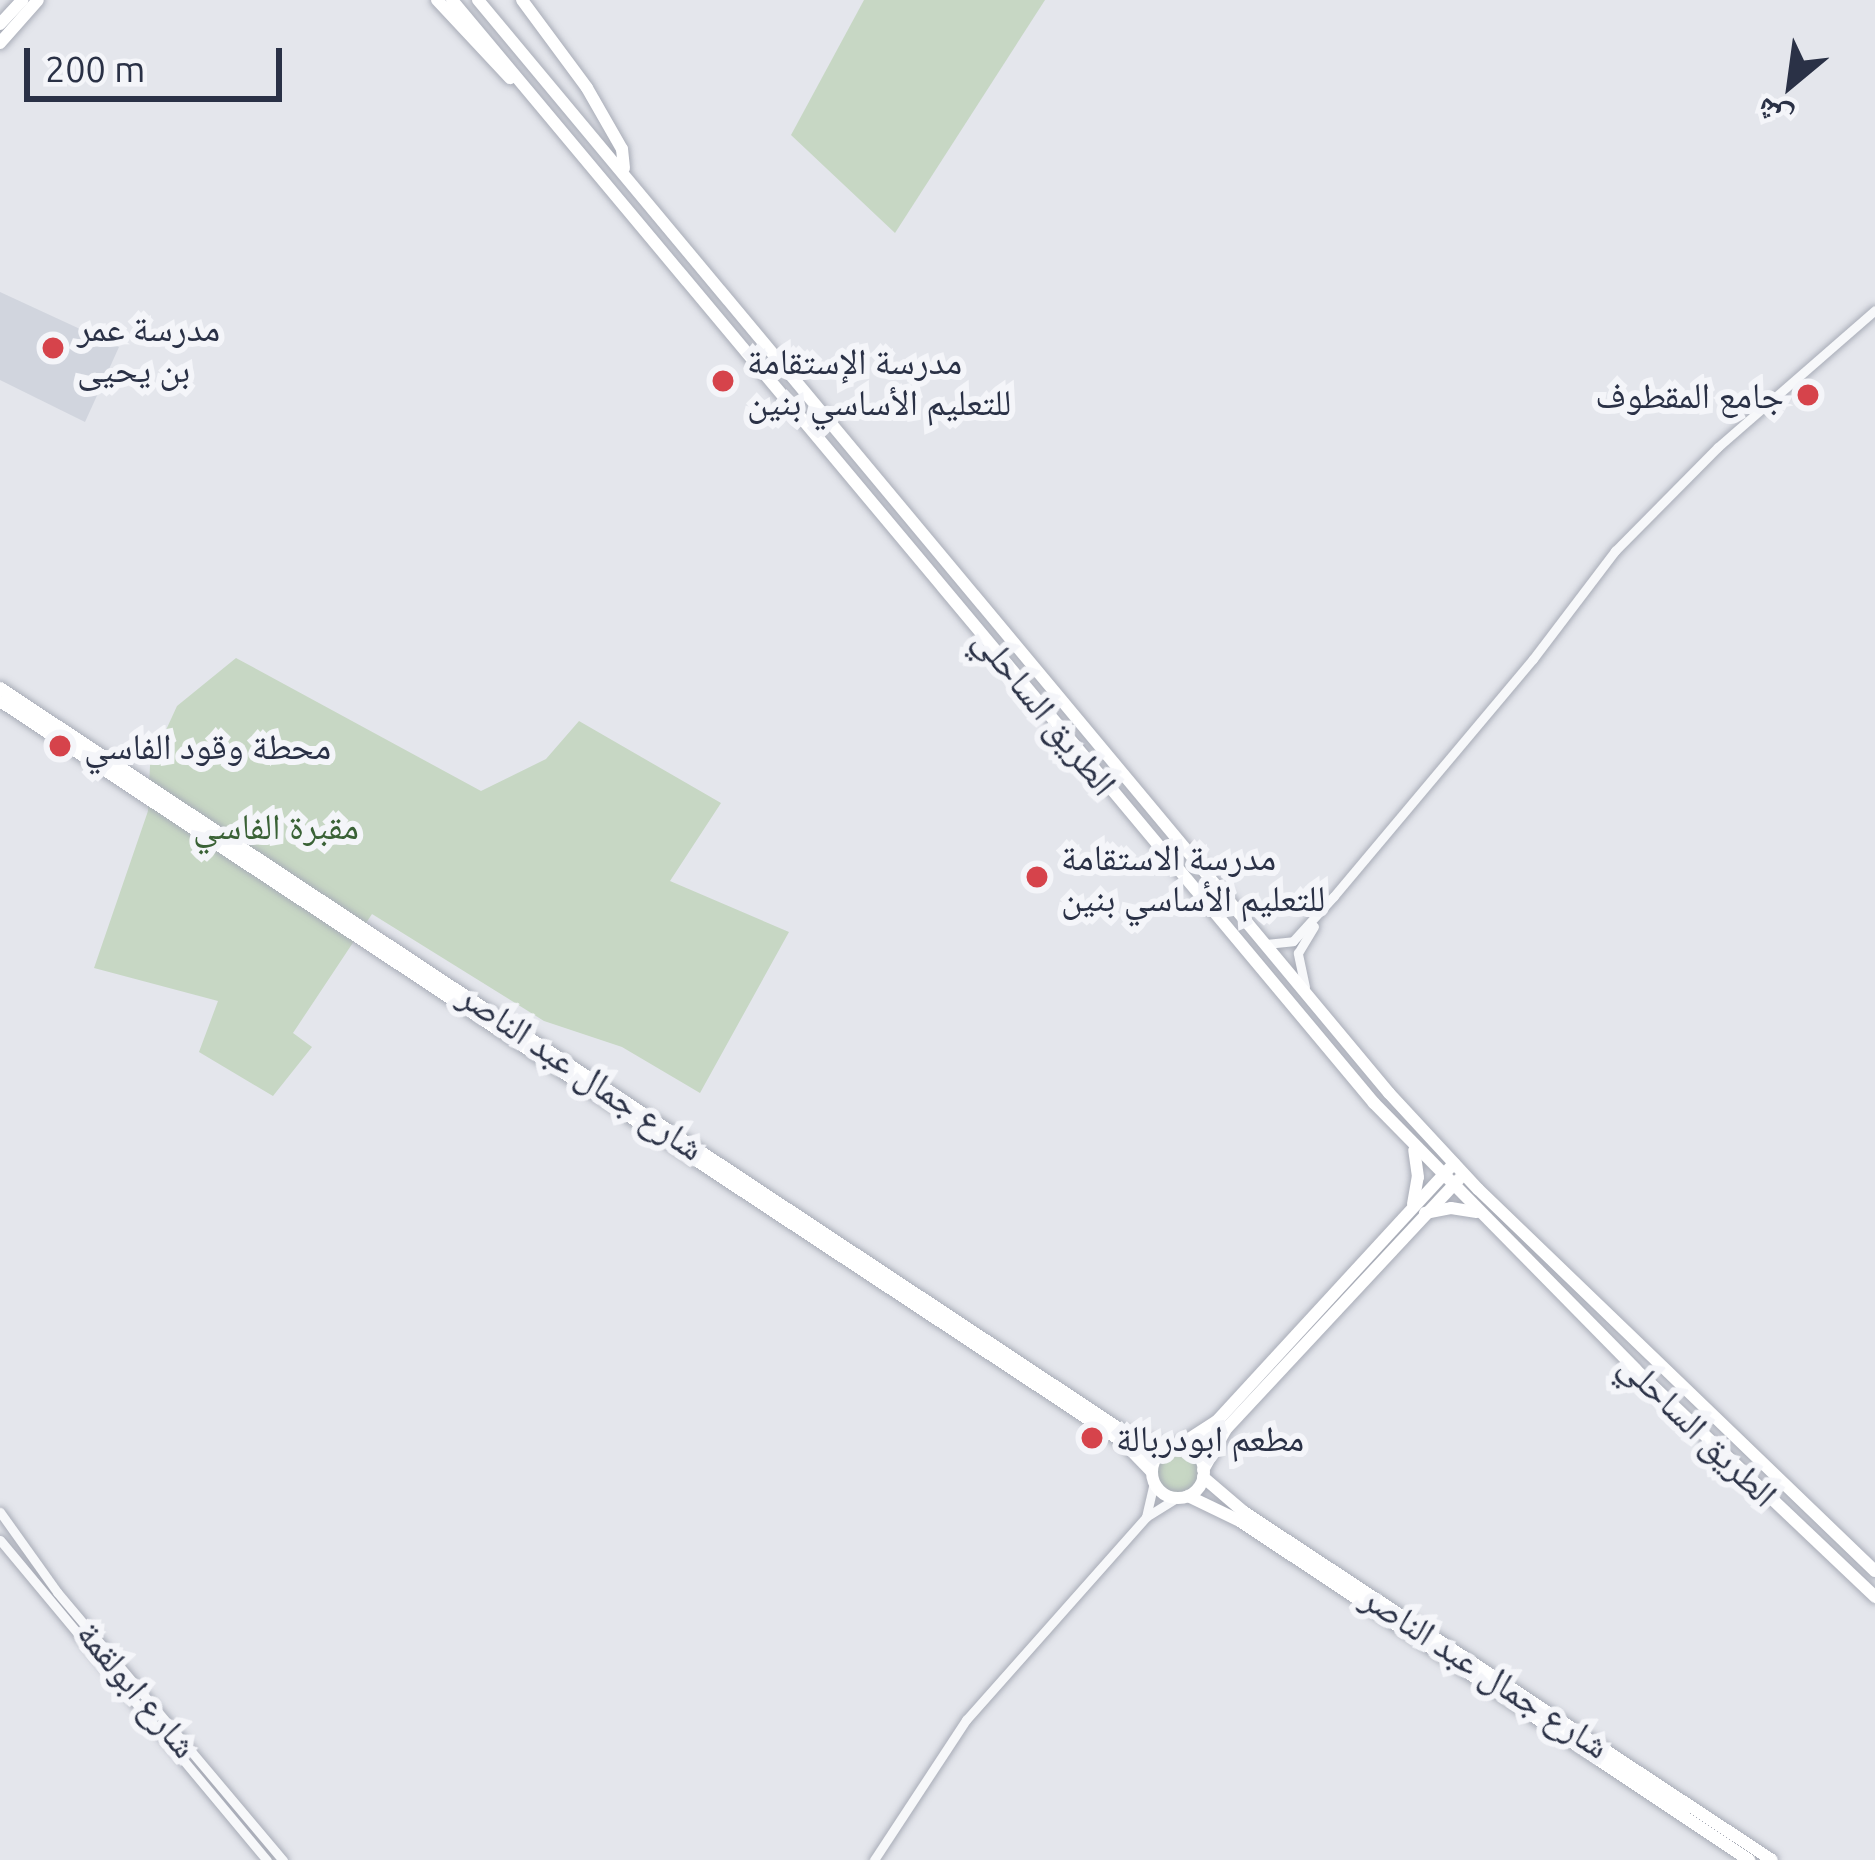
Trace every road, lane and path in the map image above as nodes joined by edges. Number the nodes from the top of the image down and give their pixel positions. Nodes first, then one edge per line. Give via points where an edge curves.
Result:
1 (22, 0) edge
2 (38, 0) edge
3 (437, 0) edge
4 (452, 0) edge
5 (478, 0) edge
6 (523, 0) edge
7 (0, 24) edge
8 (0, 43) edge
9 (535, 98) junction
10 (624, 170) junction
11 (1875, 310) edge
12 (0, 688) edge
13 (0, 701) edge
14 (1138, 798) junction
15 (1127, 809) junction
16 (1334, 896) junction
17 (1260, 943) junction
18 (1307, 997) junction
19 (1411, 1143) junction
20 (1454, 1163) junction
21 (1464, 1174) junction
22 (1441, 1175) junction
23 (1452, 1187) junction
24 (1413, 1204) junction
25 (1477, 1213) junction
26 (1425, 1214) junction
27 (1172, 1447) junction
28 (1203, 1473) junction
29 (1153, 1477) junction
30 (1182, 1497) junction
31 (0, 1512) edge
32 (1146, 1517) junction
33 (0, 1540) edge
34 (1875, 1571) edge
35 (1875, 1597) edge
36 (267, 1860) edge
37 (284, 1860) edge
38 (874, 1860) edge
39 (1749, 1860) edge
40 (1772, 1860) edge

1 - 7 main road
2 - 8 main road
3 - 9 main road via 496,68
4 - 9 main road, الطريق الساحلي
5 - 10 main road, الطريق الساحلي
6 - 10 main road via 596,103 622,149
9 - 15 main road, الطريق الساحلي
10 - 14 main road, الطريق الساحلي
11 - 16 street via 1615,550
12 - 27 main road, شارع جمال عبد الناصر via 1120,1429
13 - 29 main road, شارع جمال عبد الناصر via 1123,1442
14 - 15 main road
14 - 17 main road, الطريق الساحلي
15 - 19 main road, الطريق الساحلي
16 - 17 street via 1293,941
16 - 18 street via 1298,952
17 - 18 main road, الطريق الساحلي
18 - 20 main road, الطريق الساحلي
19 - 22 main road, الطريق الساحلي
19 - 24 main road via 1418,1168
20 - 21 main road, الطريق الساحلي
20 - 22 main road
21 - 23 main road
21 - 34 main road, الطريق الساحلي
22 - 23 main road, الطريق الساحلي
22 - 24 main road
23 - 25 main road, الطريق الساحلي
23 - 26 main road
24 - 26 main road via 1423,1204
24 - 27 main road via 1217,1421
25 - 26 main road
25 - 35 main road, الطريق الساحلي
26 - 28 main road via 1226,1429
27 - 28 main road, شارع جمال عبد الناصر via 1195,1453
27 - 29 main road
28 - 30 main road
28 - 40 main road, شارع جمال عبد الناصر via 1244,1512
29 - 30 main road, شارع جمال عبد الناصر
29 - 32 street
30 - 32 street
30 - 39 main road, شارع جمال عبد الناصر via 1240,1521
31 - 37 street, شارع ابولقمة via 57,1592
32 - 38 street via 954,1734
33 - 36 street, شارع ابولقمة

